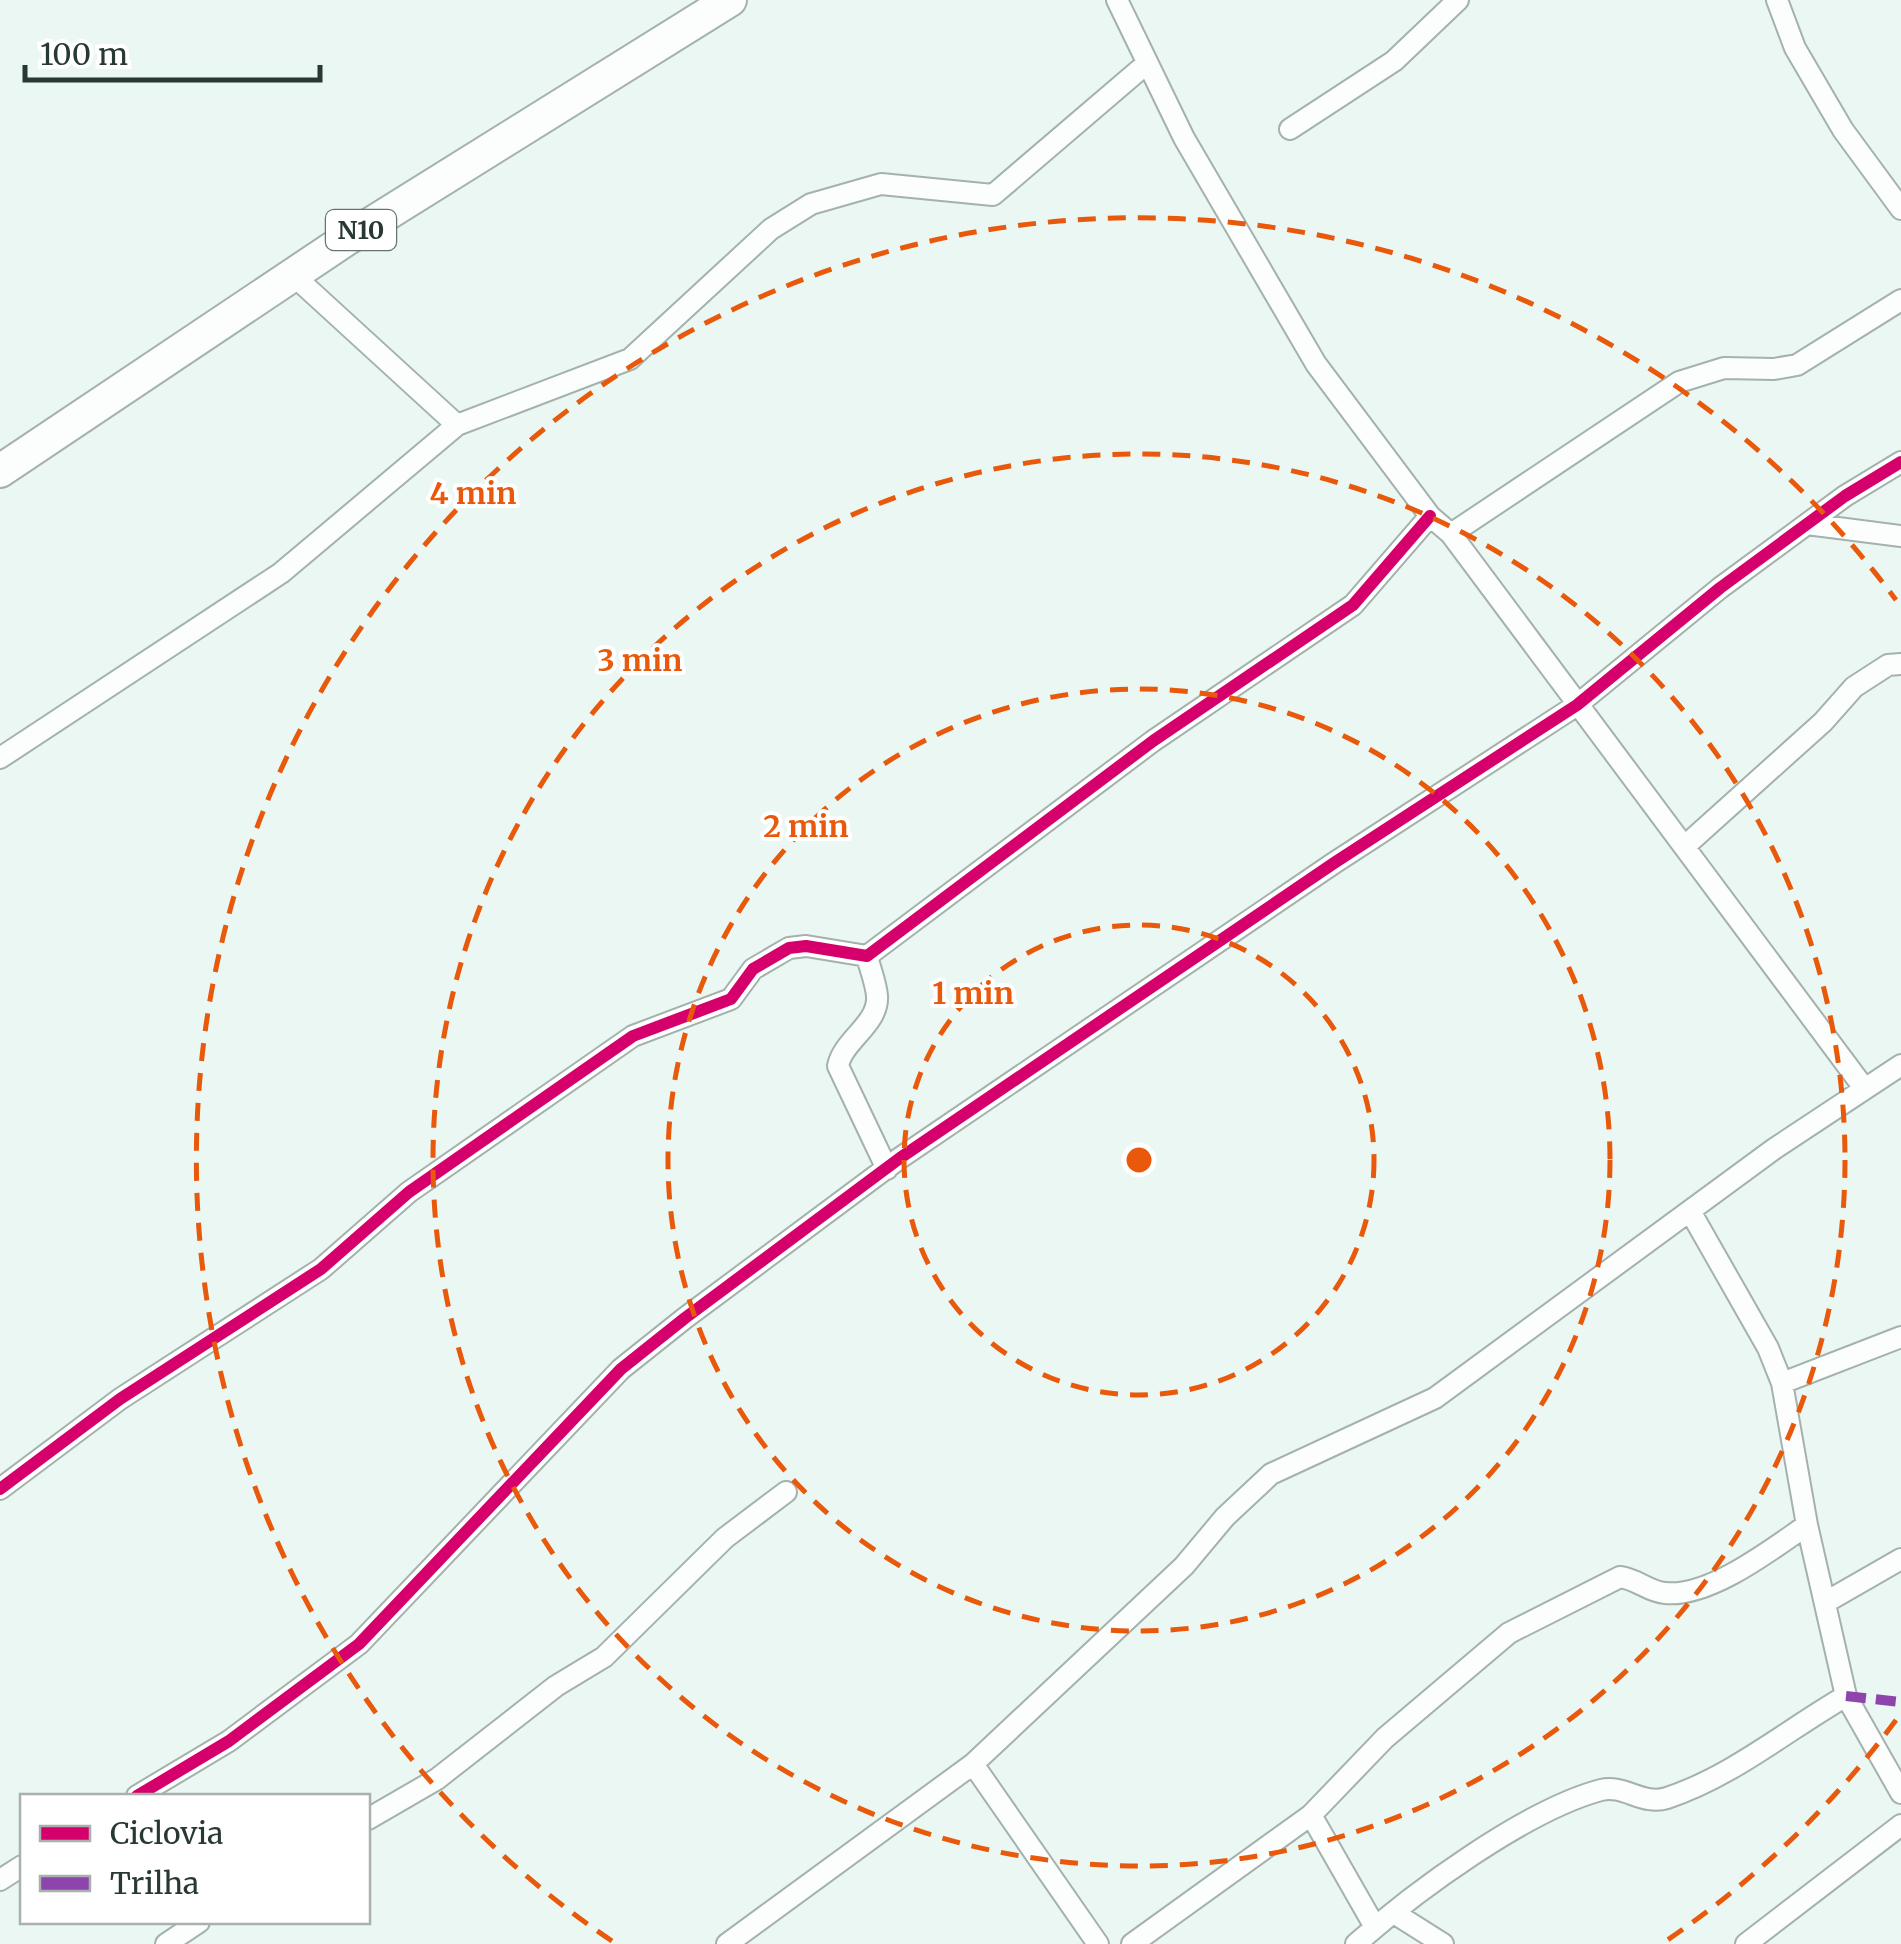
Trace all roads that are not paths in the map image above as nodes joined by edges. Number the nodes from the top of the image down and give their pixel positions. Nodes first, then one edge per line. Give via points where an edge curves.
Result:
1 (730, 0) edge
2 (1117, 0) edge
3 (1458, 0) edge
4 (1777, 0) edge
5 (1145, 65) junction
6 (1290, 129) dead end
7 (1901, 209) edge
8 (293, 276) junction
9 (1901, 300) edge
10 (457, 425) junction
11 (1901, 462) edge
12 (0, 470) edge
13 (1430, 516) junction
14 (1807, 524) junction
15 (1451, 534) junction
16 (1901, 536) edge
17 (1901, 664) edge
18 (1577, 704) junction
19 (0, 758) edge
20 (1685, 846) junction
21 (867, 956) junction
22 (1901, 1064) edge
23 (1864, 1088) junction
24 (887, 1169) junction
25 (1690, 1211) junction
26 (1901, 1338) edge
27 (1782, 1383) junction
28 (0, 1489) edge
29 (786, 1492) dead end
30 (1808, 1525) junction
31 (1901, 1559) edge
32 (1826, 1602) junction
33 (1846, 1696) junction
34 (973, 1764) junction
35 (1901, 1793) edge
36 (141, 1794) edge
37 (1311, 1815) junction
38 (370, 1818) edge
39 (1901, 1826) edge
40 (1394, 1913) junction
41 (196, 1924) edge
42 (1375, 1928) junction
43 (166, 1944) edge
44 (727, 1944) edge
45 (1098, 1944) edge
46 (1132, 1944) edge
47 (1356, 1944) edge
48 (1443, 1944) edge
49 (1746, 1944) edge

1 - 8 main road, N10
2 - 5 street
3 - 6 street via 1394,60
4 - 7 street via 1795,48 1834,114
5 - 10 street via 993,195 881,184 812,204 771,229 630,359
5 - 13 street via 1316,364
8 - 10 street
8 - 12 main road, N10
9 - 15 street via 1798,365 1724,368 1679,382
10 - 19 street via 281,572
11 - 14 street
13 - 15 street
13 - 21 street via 1353,605 1152,741
14 - 16 street
14 - 18 street
15 - 18 street
17 - 20 street via 1854,687
18 - 20 street
18 - 24 street
20 - 23 street
21 - 24 street via 875,1009 838,1066
21 - 28 street via 789,948 752,969 731,1000 633,1036 409,1192 322,1269 120,1399
22 - 23 street
23 - 25 street
24 - 36 street via 621,1370 359,1644 228,1741
25 - 27 street
25 - 34 street via 1436,1398 1271,1474 1184,1566
26 - 27 street
27 - 30 street
29 - 38 street via 725,1538 604,1657 437,1779
30 - 32 street
30 - 37 street via 1744,1567 1685,1592 1664,1593 1620,1577 1510,1633 1384,1738
31 - 32 street
32 - 33 street
33 - 35 street
33 - 40 street via 1720,1776 1664,1800 1600,1790 1536,1820 1488,1845
34 - 44 street
34 - 45 street
37 - 42 street
37 - 46 street
39 - 49 street
40 - 42 street
40 - 48 street
41 - 43 street
42 - 47 street

